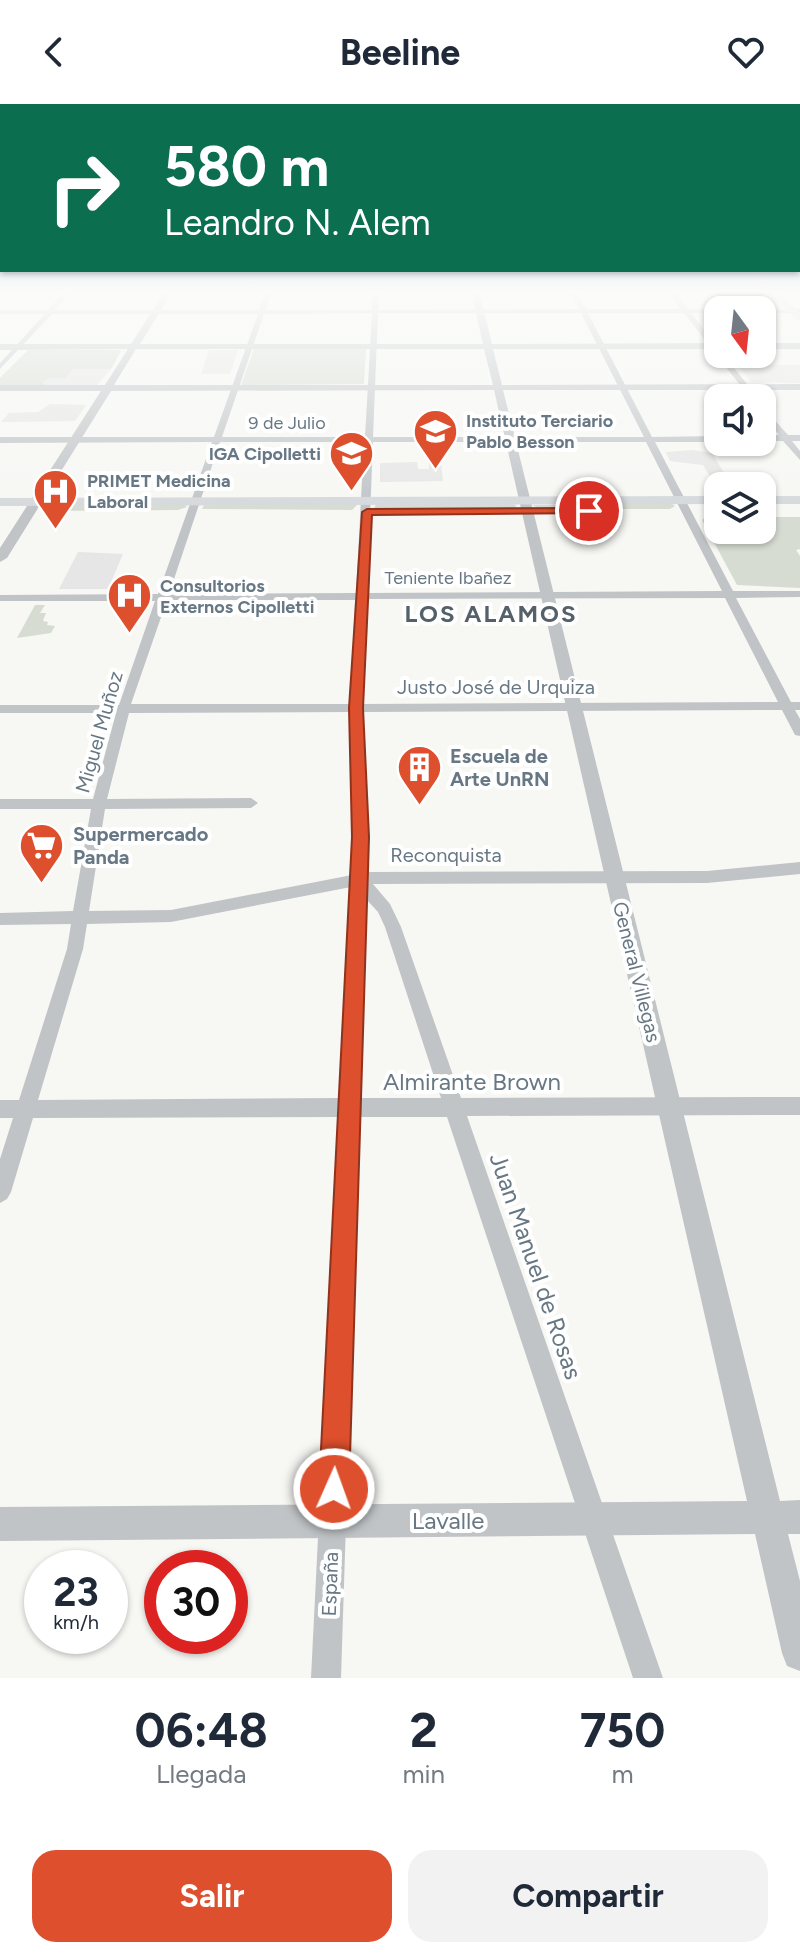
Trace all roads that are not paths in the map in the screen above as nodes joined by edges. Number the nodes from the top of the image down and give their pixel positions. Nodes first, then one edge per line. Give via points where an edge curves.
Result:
1 (123, 364) edge
2 (243, 364) edge
3 (372, 364) edge
4 (492, 364) edge
5 (609, 364) edge
6 (731, 368) edge
7 (743, 384) edge
8 (497, 387) junction
9 (621, 387) junction
10 (704, 387) edge
11 (776, 387) edge
12 (800, 387) edge
13 (0, 388) edge
14 (108, 388) junction
15 (235, 388) junction
16 (371, 388) junction
17 (776, 426) edge
18 (776, 438) edge
19 (786, 438) junction
20 (800, 438) edge
21 (217, 439) junction
22 (369, 439) junction
23 (509, 439) junction
24 (647, 439) junction
25 (704, 439) edge
26 (0, 440) edge
27 (75, 440) junction
28 (800, 457) edge
29 (776, 500) edge
30 (800, 500) edge
31 (0, 502) edge
32 (704, 502) edge
33 (682, 505) junction
34 (366, 506) junction
35 (524, 506) junction
36 (193, 507) junction
37 (32, 508) junction
38 (704, 509) edge
39 (800, 510) edge
40 (776, 511) edge
41 (0, 513) edge
42 (0, 558) edge
43 (800, 594) edge
44 (546, 595) junction
45 (728, 595) junction
46 (362, 596) junction
47 (162, 597) junction
48 (0, 598) edge
49 (793, 706) edge
50 (573, 707) junction
51 (356, 708) junction
52 (0, 709) edge
53 (124, 709) junction
54 (800, 732) edge
55 (251, 803) dead end
56 (0, 804) edge
57 (99, 804) junction
58 (800, 868) edge
59 (614, 877) junction
60 (359, 879) junction
61 (81, 918) junction
62 (0, 919) edge
63 (669, 1106) junction
64 (800, 1106) edge
65 (454, 1107) junction
66 (350, 1108) junction
67 (0, 1109) edge
68 (26, 1109) junction
69 (0, 1192) edge
70 (784, 1517) edge
71 (594, 1519) junction
72 (333, 1521) junction
73 (0, 1524) edge
74 (800, 1653) edge
75 (326, 1678) edge
76 (648, 1678) edge

1 - 14 street
2 - 15 street, Miguel Muñoz
3 - 16 street, España
4 - 8 street, General Villegas
5 - 9 street
6 - 7 street
8 - 9 street
8 - 16 street
8 - 23 street, General Villegas
9 - 10 street
9 - 24 street
11 - 12 street
13 - 14 street
14 - 15 street
14 - 27 street
15 - 16 street
15 - 21 street, Miguel Muñoz
16 - 22 street, España
17 - 19 street
18 - 19 street
19 - 20 street
19 - 28 street
21 - 22 street, 9 de Julio
21 - 27 street, 9 de Julio
21 - 36 street, Miguel Muñoz
22 - 23 street, 9 de Julio
22 - 34 street, España
23 - 24 street, 9 de Julio
23 - 35 street, General Villegas
24 - 25 street, 9 de Julio
24 - 33 street
26 - 27 street, 9 de Julio
27 - 37 street
29 - 30 main road
31 - 37 main road
32 - 33 main road
33 - 35 main road
33 - 38 main road
33 - 45 street
34 - 35 main road
34 - 36 main road
34 - 46 street, España
35 - 44 street, General Villegas
36 - 37 main road
36 - 47 street, Miguel Muñoz
37 - 41 main road
37 - 42 street
39 - 40 main road
43 - 45 street, Teniente Ibañez
44 - 45 street, Teniente Ibañez
44 - 46 street, Teniente Ibañez
44 - 50 street, General Villegas
45 - 49 street
46 - 47 street, Teniente Ibañez
46 - 51 street, España
47 - 48 street, Teniente Ibañez
47 - 53 street, Miguel Muñoz
49 - 50 street, Justo José de Urquiza
49 - 54 street
50 - 51 street, Justo José de Urquiza
50 - 59 street, General Villegas
51 - 53 street, Justo José de Urquiza
51 - 60 street, España
52 - 53 street, Justo José de Urquiza
53 - 57 street, Miguel Muñoz
55 - 57 street
56 - 57 street
57 - 61 street, Miguel Muñoz
58 - 59 street, Reconquista via 707,877
59 - 60 street, Reconquista
59 - 63 street, General Villegas
60 - 61 street, Reconquista via 183,914
60 - 65 street, Juan Manuel de Rosas via 391,920
60 - 66 street, España
61 - 62 street, Reconquista
61 - 68 street, Miguel Muñoz
63 - 64 street, Almirante Brown
63 - 65 street, Almirante Brown
63 - 70 street, General Villegas
65 - 66 street, Almirante Brown
65 - 71 street, Juan Manuel de Rosas
66 - 68 street, Almirante Brown
66 - 72 street, España
67 - 68 street, Almirante Brown
68 - 69 street, Miguel Muñoz
70 - 71 street, Lavalle
70 - 74 street, General Villegas
71 - 72 street, Lavalle
71 - 76 street, Juan Manuel de Rosas
72 - 73 street, Lavalle
72 - 75 street, España

